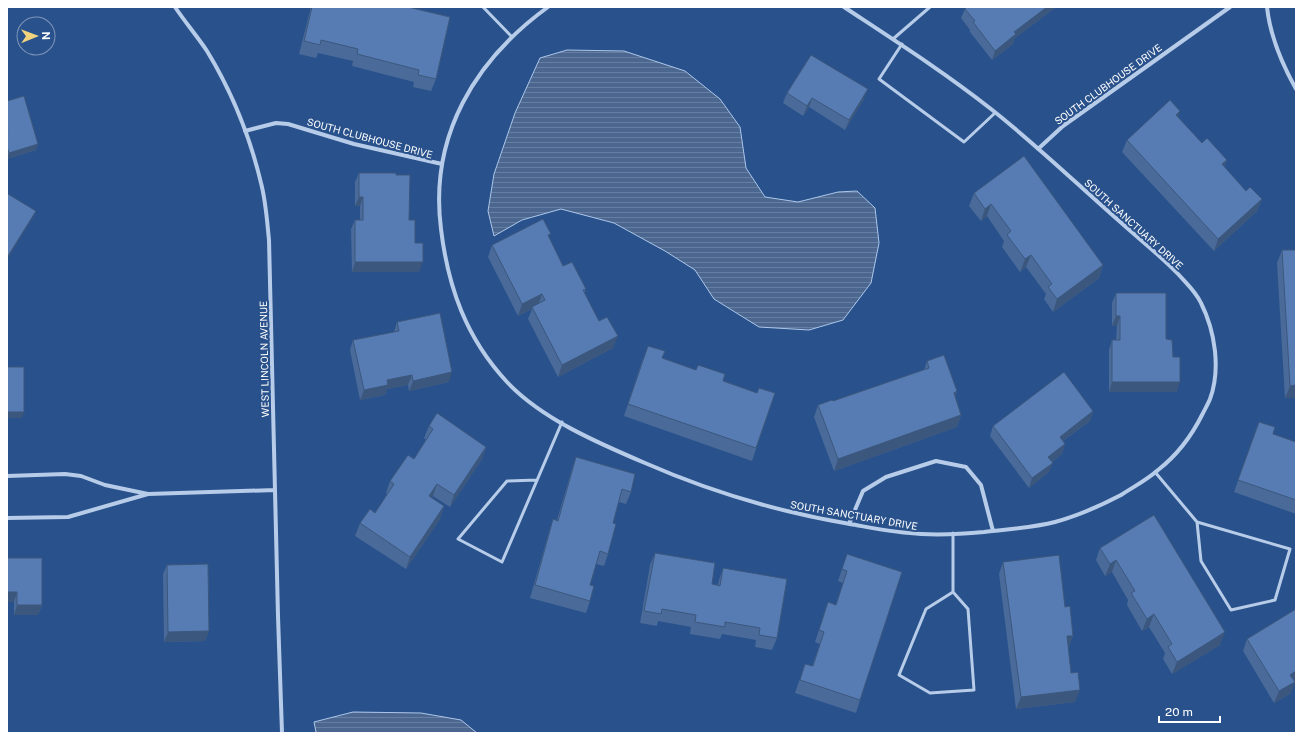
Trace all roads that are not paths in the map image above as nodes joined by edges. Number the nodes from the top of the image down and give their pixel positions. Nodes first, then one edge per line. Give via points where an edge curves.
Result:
1 (175, 7) edge
2 (483, 7) edge
3 (548, 7) edge
4 (844, 7) edge
5 (930, 7) edge
6 (1230, 7) edge
7 (1267, 7) edge
8 (512, 37) junction
9 (893, 39) junction
10 (902, 44) junction
11 (1296, 89) edge
12 (995, 113) junction
13 (245, 131) junction
14 (1038, 149) junction
15 (442, 164) junction
16 (562, 422) junction
17 (1155, 472) junction
18 (7, 476) edge
19 (537, 480) junction
20 (275, 490) junction
21 (148, 494) junction
22 (7, 518) edge
23 (1197, 522) junction
24 (848, 524) junction
25 (993, 531) junction
26 (953, 534) junction
27 (953, 592) junction
28 (282, 733) edge

1 - 13 street, WEST LINCOLN AVENUE via 206,50 224,81
2 - 8 lane
3 - 8 street, SOUTH CLUBHOUSE DRIVE
4 - 9 street
5 - 9 lane
6 - 14 street, SOUTH CLUBHOUSE DRIVE via 1063,126
7 - 11 street via 1268,20 1280,56
8 - 15 street, SOUTH CLUBHOUSE DRIVE via 485,66 469,90 450,130
9 - 10 street
10 - 12 street
10 - 12 lane via 879,79 964,142
12 - 14 street
13 - 15 street, SOUTH CLUBHOUSE DRIVE via 276,123 288,124 354,144
13 - 20 street, WEST LINCOLN AVENUE via 262,184 269,240
14 - 17 street, SOUTH SANCTUARY DRIVE via 1166,261 1194,290 1210,325 1216,371 1212,396 1196,427
15 - 16 street, SOUTH SANCTUARY DRIVE via 439,200 441,234 449,277 464,318 480,348 511,386 544,412
16 - 19 lane
16 - 24 street, SOUTH SANCTUARY DRIVE via 600,444 677,477 757,504
17 - 23 lane
17 - 25 street, SOUTH SANCTUARY DRIVE via 1124,493 1091,510 1054,522
18 - 21 street via 81,476 105,485
19 - 19 lane via 502,562 458,539 507,481
20 - 21 street
20 - 28 street, WEST LINCOLN AVENUE
21 - 22 street via 68,517
23 - 23 lane via 1290,549 1275,600 1231,610 1201,561
24 - 25 street via 863,491 886,477 936,461 966,467 981,485
24 - 26 street, SOUTH SANCTUARY DRIVE via 920,534
25 - 26 street, SOUTH SANCTUARY DRIVE
26 - 27 lane
27 - 27 lane via 968,609 974,690 930,693 899,675 926,609

